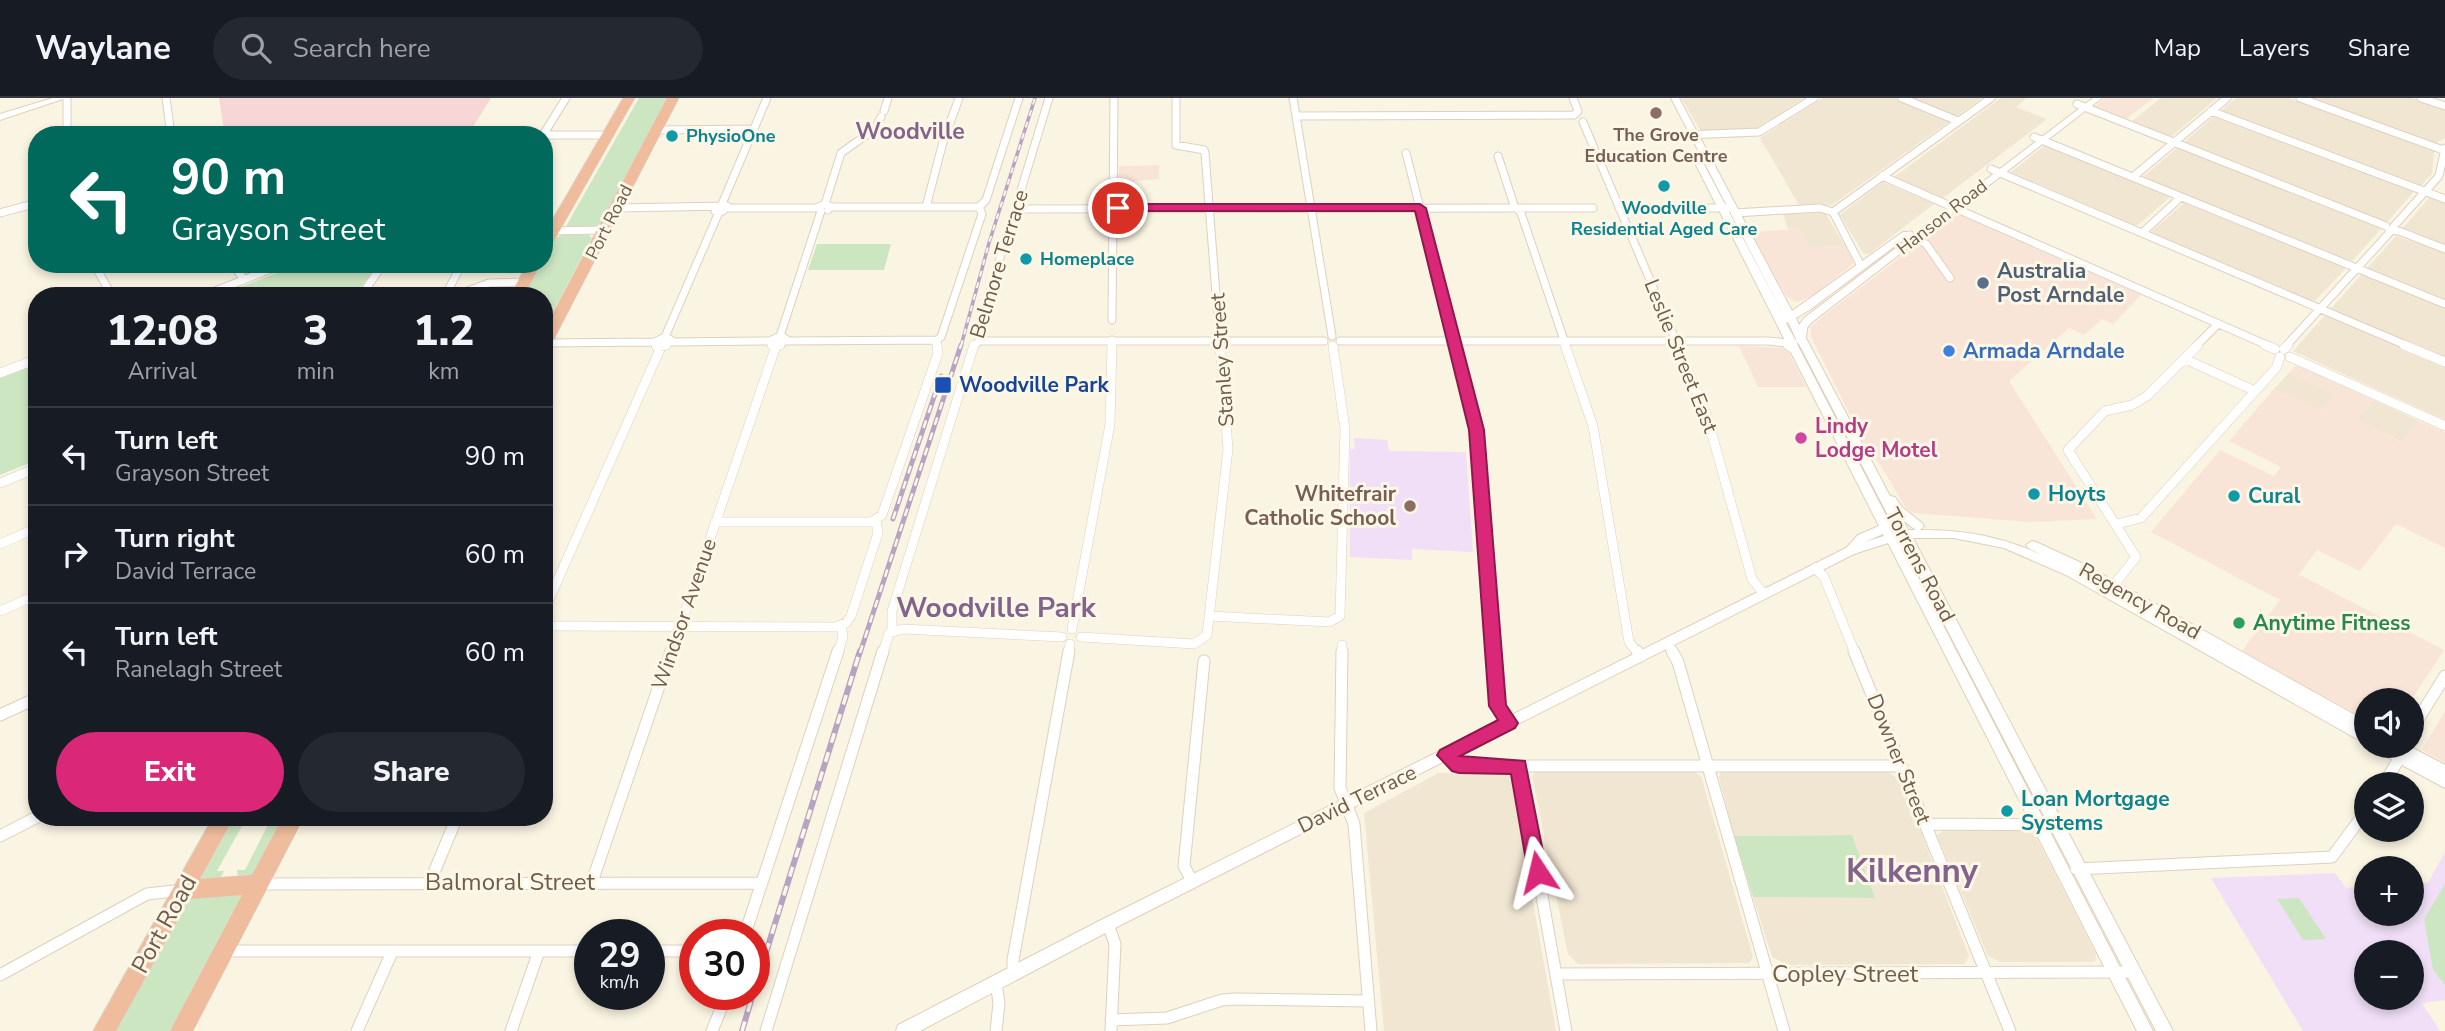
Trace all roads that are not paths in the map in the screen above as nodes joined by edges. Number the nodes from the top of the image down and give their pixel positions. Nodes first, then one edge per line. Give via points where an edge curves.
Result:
1 (47, 98) edge
2 (64, 98) edge
3 (166, 98) edge
4 (566, 98) edge
5 (629, 98) edge
6 (673, 98) edge
7 (767, 98) edge
8 (888, 98) edge
9 (960, 98) edge
10 (1019, 98) edge
11 (1049, 98) edge
12 (1114, 98) edge
13 (1176, 98) edge
14 (1293, 98) edge
15 (1573, 98) edge
16 (1666, 98) edge
17 (1675, 98) edge
18 (1814, 98) edge
19 (1902, 98) edge
20 (1991, 98) edge
21 (2098, 98) edge
22 (2227, 98) edge
23 (2300, 98) edge
24 (2421, 98) edge
25 (2082, 103) edge
26 (2445, 106) edge
27 (2211, 111) junction
28 (1, 115) edge
29 (1296, 116) junction
30 (1580, 118) junction
31 (1958, 121) junction
32 (66, 126) edge
33 (170, 126) edge
34 (548, 126) edge
35 (754, 129) junction
36 (657, 130) junction
37 (553, 135) edge
38 (609, 135) junction
39 (1690, 135) junction
40 (2038, 138) junction
41 (2174, 143) junction
42 (2444, 148) edge
43 (1406, 153) dead end
44 (1498, 156) dead end
45 (1995, 171) junction
46 (1882, 176) junction
47 (2133, 177) junction
48 (2426, 192) junction
49 (2180, 197) junction
50 (2445, 199) edge
51 (28, 205) edge
52 (1950, 205) junction
53 (926, 207) junction
54 (979, 207) junction
55 (617, 208) junction
56 (720, 208) junction
57 (823, 208) junction
58 (1112, 208) junction
59 (1310, 208) junction
60 (1420, 208) junction
61 (1517, 208) junction
62 (1593, 208) dead end
63 (1619, 208) junction
64 (1020, 209) junction
65 (1210, 209) junction
66 (1731, 209) junction
67 (1833, 212) junction
68 (0, 213) edge
69 (553, 223) edge
70 (2392, 229) junction
71 (606, 230) junction
72 (553, 231) edge
73 (2142, 233) junction
74 (1911, 235) junction
75 (2445, 249) edge
76 (1857, 255) junction
77 (1871, 265) junction
78 (2357, 268) junction
79 (1858, 269) junction
80 (240, 273) edge
81 (260, 273) edge
82 (529, 273) edge
83 (1950, 278) dead end
84 (244, 279) junction
85 (524, 282) junction
86 (224, 287) edge
87 (479, 287) edge
88 (522, 287) edge
89 (1845, 291) junction
90 (1778, 299) junction
91 (2445, 304) edge
92 (1807, 307) junction
93 (2319, 308) junction
94 (1112, 320) dead end
95 (1785, 322) junction
96 (2218, 324) junction
97 (553, 329) edge
98 (668, 339) junction
99 (937, 340) junction
100 (1564, 340) junction
101 (778, 341) junction
102 (979, 341) junction
103 (1112, 341) junction
104 (1222, 341) junction
105 (1332, 341) junction
106 (1455, 341) junction
107 (1676, 341) junction
108 (553, 344) edge
109 (658, 345) junction
110 (1797, 345) junction
111 (2282, 353) junction
112 (2185, 359) junction
113 (28, 362) edge
114 (2445, 362) edge
115 (1, 369) edge
116 (2255, 391) junction
117 (2445, 426) edge
118 (28, 472) edge
119 (0, 483) edge
120 (1882, 493) junction
121 (1878, 511) junction
122 (873, 521) junction
123 (715, 522) junction
124 (2117, 524) junction
125 (1918, 526) junction
126 (28, 532) edge
127 (1895, 532) junction
128 (1934, 534) junction
129 (1866, 536) junction
130 (0, 544) edge
131 (1850, 551) junction
132 (1915, 555) junction
133 (1815, 568) junction
134 (2110, 589) junction
135 (553, 590) edge
136 (1764, 594) junction
137 (28, 599) edge
138 (0, 611) edge
139 (1209, 616) junction
140 (841, 625) junction
141 (553, 626) edge
142 (679, 627) junction
143 (891, 632) junction
144 (1077, 633) junction
145 (1066, 641) junction
146 (1668, 643) junction
147 (1342, 645) dead end
148 (1641, 656) junction
149 (1204, 662) dead end
150 (2445, 676) edge
151 (28, 702) edge
152 (2424, 710) edge
153 (0, 715) edge
154 (1994, 721) junction
155 (2354, 721) edge
156 (1509, 723) junction
157 (2354, 731) edge
158 (1446, 755) junction
159 (2412, 758) edge
160 (2418, 758) edge
161 (1708, 766) junction
162 (1901, 766) junction
163 (1519, 767) junction
164 (2445, 772) edge
165 (2445, 782) edge
166 (1346, 804) junction
167 (28, 822) edge
168 (1925, 824) junction
169 (2056, 824) junction
170 (2039, 825) junction
171 (219, 826) edge
172 (289, 826) edge
173 (453, 826) edge
174 (2354, 829) edge
175 (0, 836) edge
176 (2079, 868) junction
177 (2062, 869) junction
178 (1192, 881) junction
179 (430, 882) junction
180 (592, 882) junction
181 (761, 883) junction
182 (259, 884) junction
183 (183, 890) junction
184 (750, 919) edge
185 (1108, 924) junction
186 (223, 951) junction
187 (539, 951) junction
188 (574, 951) edge
189 (392, 952) junction
190 (2134, 972) junction
191 (1013, 973) junction
192 (2116, 973) junction
193 (1556, 974) junction
194 (1768, 974) junction
195 (1987, 974) junction
196 (0, 975) edge
197 (996, 982) junction
198 (1368, 1001) junction
199 (721, 1010) edge
200 (1111, 1026) edge
201 (104, 1031) edge
202 (181, 1031) edge
203 (357, 1031) edge
204 (511, 1031) edge
205 (712, 1031) edge
206 (766, 1031) edge
207 (904, 1031) edge
208 (996, 1031) edge
209 (1371, 1031) edge
210 (1566, 1031) edge
211 (1784, 1031) edge
212 (2010, 1031) edge
213 (2146, 1031) edge
214 (2165, 1031) edge

1 - 28 main road
2 - 28 main road
2 - 32 street
3 - 33 street
4 - 34 street
5 - 38 highway, Port Road
6 - 36 highway, Port Road
7 - 35 street
8 - 57 street, Windsor Avenue via 875,129 842,153
9 - 53 street
10 - 54 street via 986,200
11 - 64 street, Belmore Terrace via 1018,200
12 - 58 street
13 - 65 street, Stanley Street via 1176,145 1204,150
14 - 29 street
15 - 30 street, Leslie Street East
16 - 39 main road, Torrens Road
17 - 39 main road, Torrens Road
18 - 39 street via 1759,132
19 - 31 street
20 - 31 street
21 - 25 main road, Hanson Road
22 - 27 street
23 - 42 street
24 - 26 street
25 - 40 main road, Hanson Road
25 - 41 street
27 - 41 street
27 - 48 street
29 - 30 street
29 - 59 street
30 - 63 street, Leslie Street East
31 - 46 street
35 - 36 street
35 - 56 street
36 - 55 highway, Port Road
37 - 38 street
38 - 69 highway, Port Road
39 - 66 main road, Torrens Road
40 - 45 main road, Hanson Road
40 - 47 street
41 - 47 street
41 - 70 street
42 - 48 street via 2439,176
43 - 60 street
44 - 61 street
45 - 52 main road, Hanson Road
45 - 73 street
46 - 52 street
46 - 67 street
47 - 49 street
48 - 50 street
48 - 70 street
49 - 73 street
49 - 78 street
51 - 68 street
52 - 74 main road, Hanson Road
52 - 96 street
53 - 54 street
53 - 57 street
54 - 99 street via 982,214 942,337
55 - 56 street
55 - 71 highway, Port Road
56 - 57 street
56 - 98 street
57 - 101 street, Windsor Avenue
58 - 64 street
58 - 65 street
58 - 94 street
59 - 60 street
59 - 65 street
59 - 105 street
60 - 61 street
60 - 106 street
61 - 62 street
61 - 100 street
63 - 66 street
63 - 107 street, Leslie Street East
64 - 102 street, Belmore Terrace via 1013,214
65 - 104 street, Stanley Street
66 - 67 street via 1819,208
66 - 90 main road, Torrens Road
66 - 95 main road, Torrens Road
67 - 76 street
70 - 75 street
70 - 78 street
71 - 72 street
71 - 97 highway, Port Road
73 - 93 street
74 - 77 main road, Hanson Road
74 - 83 street via 1932,250
76 - 77 street
76 - 79 street
77 - 79 main road
77 - 89 main road, Hanson Road
78 - 91 street
78 - 93 street
79 - 92 main road
80 - 84 street
81 - 84 street
82 - 85 highway
84 - 86 street
85 - 87 street
85 - 88 highway
89 - 95 main road, Hanson Road
89 - 110 main road via 1808,320
90 - 92 main road via 1795,308
90 - 95 main road, Torrens Road
92 - 95 main road
93 - 111 street
93 - 114 street
95 - 110 main road, Torrens Road
96 - 111 street
96 - 112 street
98 - 101 street
98 - 109 street
99 - 101 street
99 - 122 street via 938,353 882,515
100 - 106 street
100 - 107 street
100 - 148 street via 1593,426 1629,642
101 - 123 street, Windsor Avenue
102 - 103 street
102 - 143 street, Belmore Terrace via 968,359 892,611
103 - 104 street
103 - 144 street via 1110,424
104 - 105 street
104 - 139 street, Stanley Street via 1228,449
105 - 106 street
105 - 139 street via 1345,429 1342,612 1329,622
106 - 156 street via 1476,430 1497,706
107 - 110 street
107 - 136 street, Leslie Street East via 1711,425 1752,579
108 - 109 street
109 - 135 street
110 - 120 main road, Torrens Road
110 - 121 main road, Torrens Road
111 - 116 street via 2276,368
111 - 117 street
112 - 116 street
112 - 124 street via 2137,402 2105,411 2068,450
113 - 115 street
116 - 124 street via 2141,519
118 - 119 street
120 - 125 main road
120 - 127 main road, Torrens Road
121 - 127 main road, Torrens Road
121 - 129 main road
122 - 123 street
122 - 140 street via 878,533 850,616
123 - 142 street, Windsor Avenue
124 - 134 street via 2136,556
125 - 127 main road, Regency Road
125 - 134 main road, Regency Road via 1975,529 2015,538 2052,552
126 - 130 street
127 - 128 main road, Regency Road
127 - 129 main road, David Terrace
127 - 131 main road, David Terrace
127 - 132 main road, Torrens Road
127 - 154 main road, Torrens Road
128 - 132 main road
128 - 134 main road, Regency Road via 2006,544
129 - 131 main road, David Terrace via 1852,544
131 - 133 main road, David Terrace
132 - 154 main road, Torrens Road
133 - 136 main road, David Terrace
133 - 162 street, Downer Street via 1824,577
134 - 155 main road, Regency Road
134 - 157 main road, Regency Road
136 - 146 main road, David Terrace
137 - 138 street
139 - 144 street, Stanley Street via 1207,635 1200,642
140 - 142 street
140 - 181 street via 843,637
141 - 142 street
142 - 180 street, Windsor Avenue
143 - 145 street
143 - 206 street, Belmore Terrace
144 - 145 street via 1064,632
145 - 191 street
146 - 148 main road, David Terrace
146 - 161 street via 1678,662
147 - 166 street via 1340,788
148 - 156 main road, David Terrace
149 - 178 street via 1184,866
150 - 152 street
151 - 153 street
154 - 169 main road, Torrens Road
154 - 170 main road, Torrens Road
156 - 158 main road, David Terrace
158 - 163 street via 1459,766
158 - 166 main road, David Terrace
159 - 165 main road
160 - 164 main road
161 - 162 street
161 - 163 street
161 - 194 street
162 - 168 street, Downer Street
163 - 193 street
166 - 178 main road, David Terrace
166 - 198 street via 1354,824
167 - 175 street
168 - 170 street
168 - 195 street, Downer Street
169 - 170 street
169 - 176 main road, Torrens Road
170 - 177 main road, Torrens Road
171 - 183 highway, Port Road
172 - 182 highway
173 - 179 street
174 - 176 street via 2342,847 2326,858
176 - 177 street
176 - 190 main road, Torrens Road
177 - 192 main road, Torrens Road
178 - 185 main road, David Terrace
179 - 180 street, Balmoral Street
179 - 182 street, Balmoral Street
180 - 181 street, Balmoral Street
181 - 184 street
182 - 183 highway
182 - 186 highway
183 - 196 street via 147,894
183 - 201 highway, Port Road
185 - 191 main road, David Terrace
185 - 200 street via 1115,944
186 - 189 street
186 - 202 highway
187 - 188 street
187 - 189 street
187 - 204 street
189 - 203 street
190 - 192 street, Copley Street
190 - 214 main road, Torrens Road
191 - 197 main road, David Terrace
192 - 195 street, Copley Street
192 - 213 main road, Torrens Road
193 - 194 street, Copley Street
193 - 210 street
194 - 195 street, Copley Street
194 - 211 street
195 - 212 street, Downer Street
197 - 207 main road, David Terrace
197 - 208 street
198 - 200 street via 1222,1000 1167,1018
198 - 209 street
199 - 205 street

